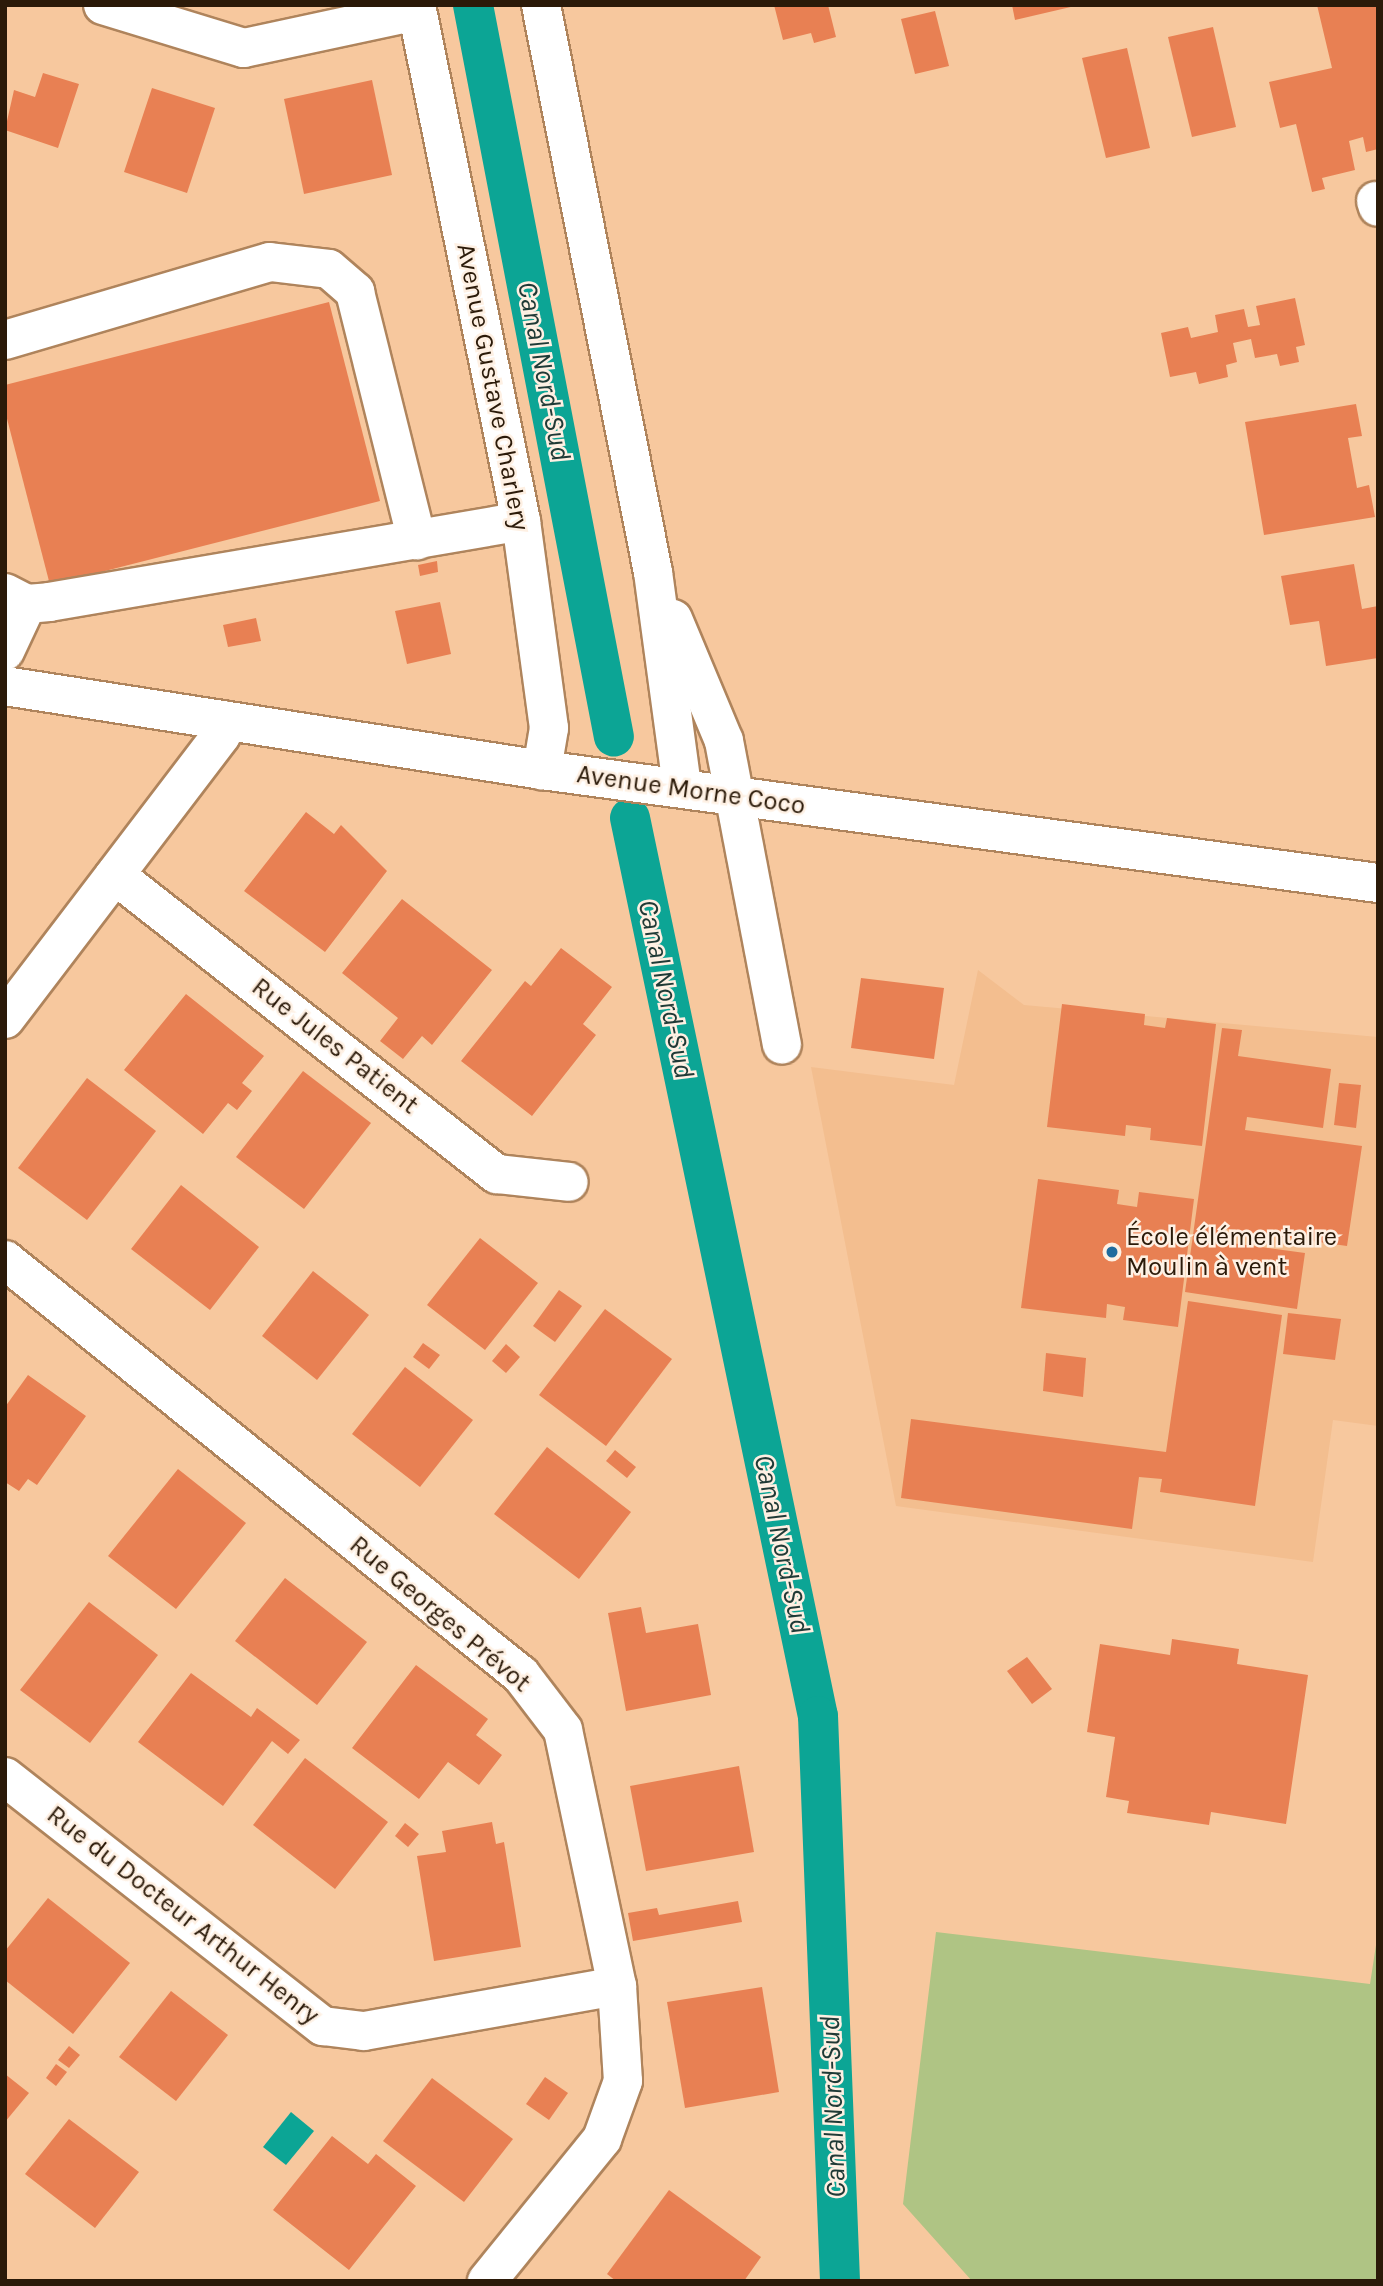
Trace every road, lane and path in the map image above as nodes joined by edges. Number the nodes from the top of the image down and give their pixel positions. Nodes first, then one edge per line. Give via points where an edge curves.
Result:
1 (103, 5) edge
2 (541, 5) edge
3 (417, 8) edge
4 (5, 340) edge
5 (521, 521) junction
6 (417, 540) junction
7 (653, 572) junction
8 (16, 598) edge
9 (5, 651) edge
10 (5, 686) edge
11 (222, 720) junction
12 (542, 771) junction
13 (682, 787) junction
14 (730, 793) junction
15 (115, 875) junction
16 (1378, 883) edge
17 (5, 1019) edge
18 (782, 1045) dead end
19 (569, 1182) dead end
20 (5, 1260) edge
21 (5, 1777) edge
22 (617, 1986) junction
23 (487, 2281) edge

1 - 3 street via 244,48
2 - 7 street
3 - 5 street, Avenue Gustave Charlery
4 - 6 street via 270,262 329,269 355,292
5 - 6 street
5 - 12 street, Avenue Gustave Charlery via 549,728
6 - 8 street
7 - 13 street
7 - 14 street via 724,741
8 - 9 street
10 - 11 street, Avenue Morne Coco
11 - 12 street, Avenue Morne Coco
11 - 15 street via 221,735
12 - 13 street, Avenue Morne Coco
13 - 14 street, Avenue Morne Coco
14 - 16 street, Avenue Morne Coco
14 - 18 street
15 - 17 street
15 - 19 street, Rue Jules Patient via 496,1174
20 - 22 street, Rue Georges Prévot via 521,1675 564,1730
21 - 22 street, Rue du Docteur Arthur Henry via 323,2026 364,2031
22 - 23 street, Rue Georges Prévot via 623,2081 602,2139

